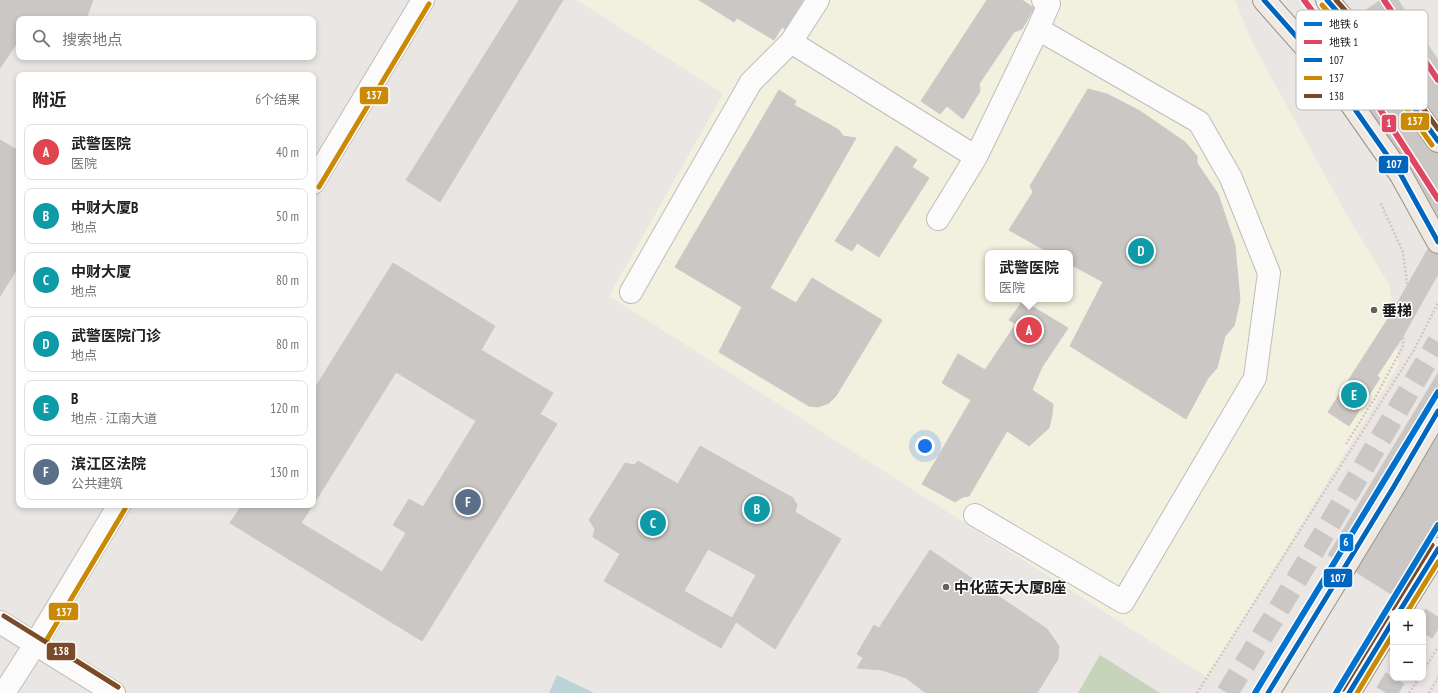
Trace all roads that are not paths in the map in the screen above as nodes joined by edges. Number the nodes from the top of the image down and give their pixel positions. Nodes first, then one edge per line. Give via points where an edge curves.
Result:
1 (423, 0) edge
2 (818, 0) edge
3 (1264, 0) edge
4 (1327, 0) edge
5 (1048, 1) edge
6 (1336, 10) edge
7 (1038, 30) junction
8 (1296, 36) edge
9 (791, 42) junction
10 (1355, 110) edge
11 (1416, 110) edge
12 (1438, 141) edge
13 (976, 157) junction
14 (316, 178) edge
15 (938, 219) dead end
16 (1438, 242) edge
17 (631, 292) dead end
18 (1438, 412) edge
19 (117, 508) edge
20 (974, 515) dead end
21 (1438, 549) edge
22 (1401, 609) edge
23 (0, 622) edge
24 (1390, 627) edge
25 (36, 643) junction
26 (4, 693) edge
27 (114, 693) edge
28 (1268, 693) edge
29 (1349, 693) edge

1 - 14 street
2 - 9 street
3 - 8 main road
4 - 6 main road
5 - 7 street
7 - 13 street
7 - 20 street via 1199,122 1231,178 1269,273 1254,378 1123,602
9 - 13 street
9 - 17 street via 750,82
10 - 16 main road via 1401,175
11 - 12 main road
13 - 15 street
18 - 28 main road
19 - 25 street
21 - 22 main road
23 - 25 street
24 - 29 main road
25 - 26 street
25 - 27 street

